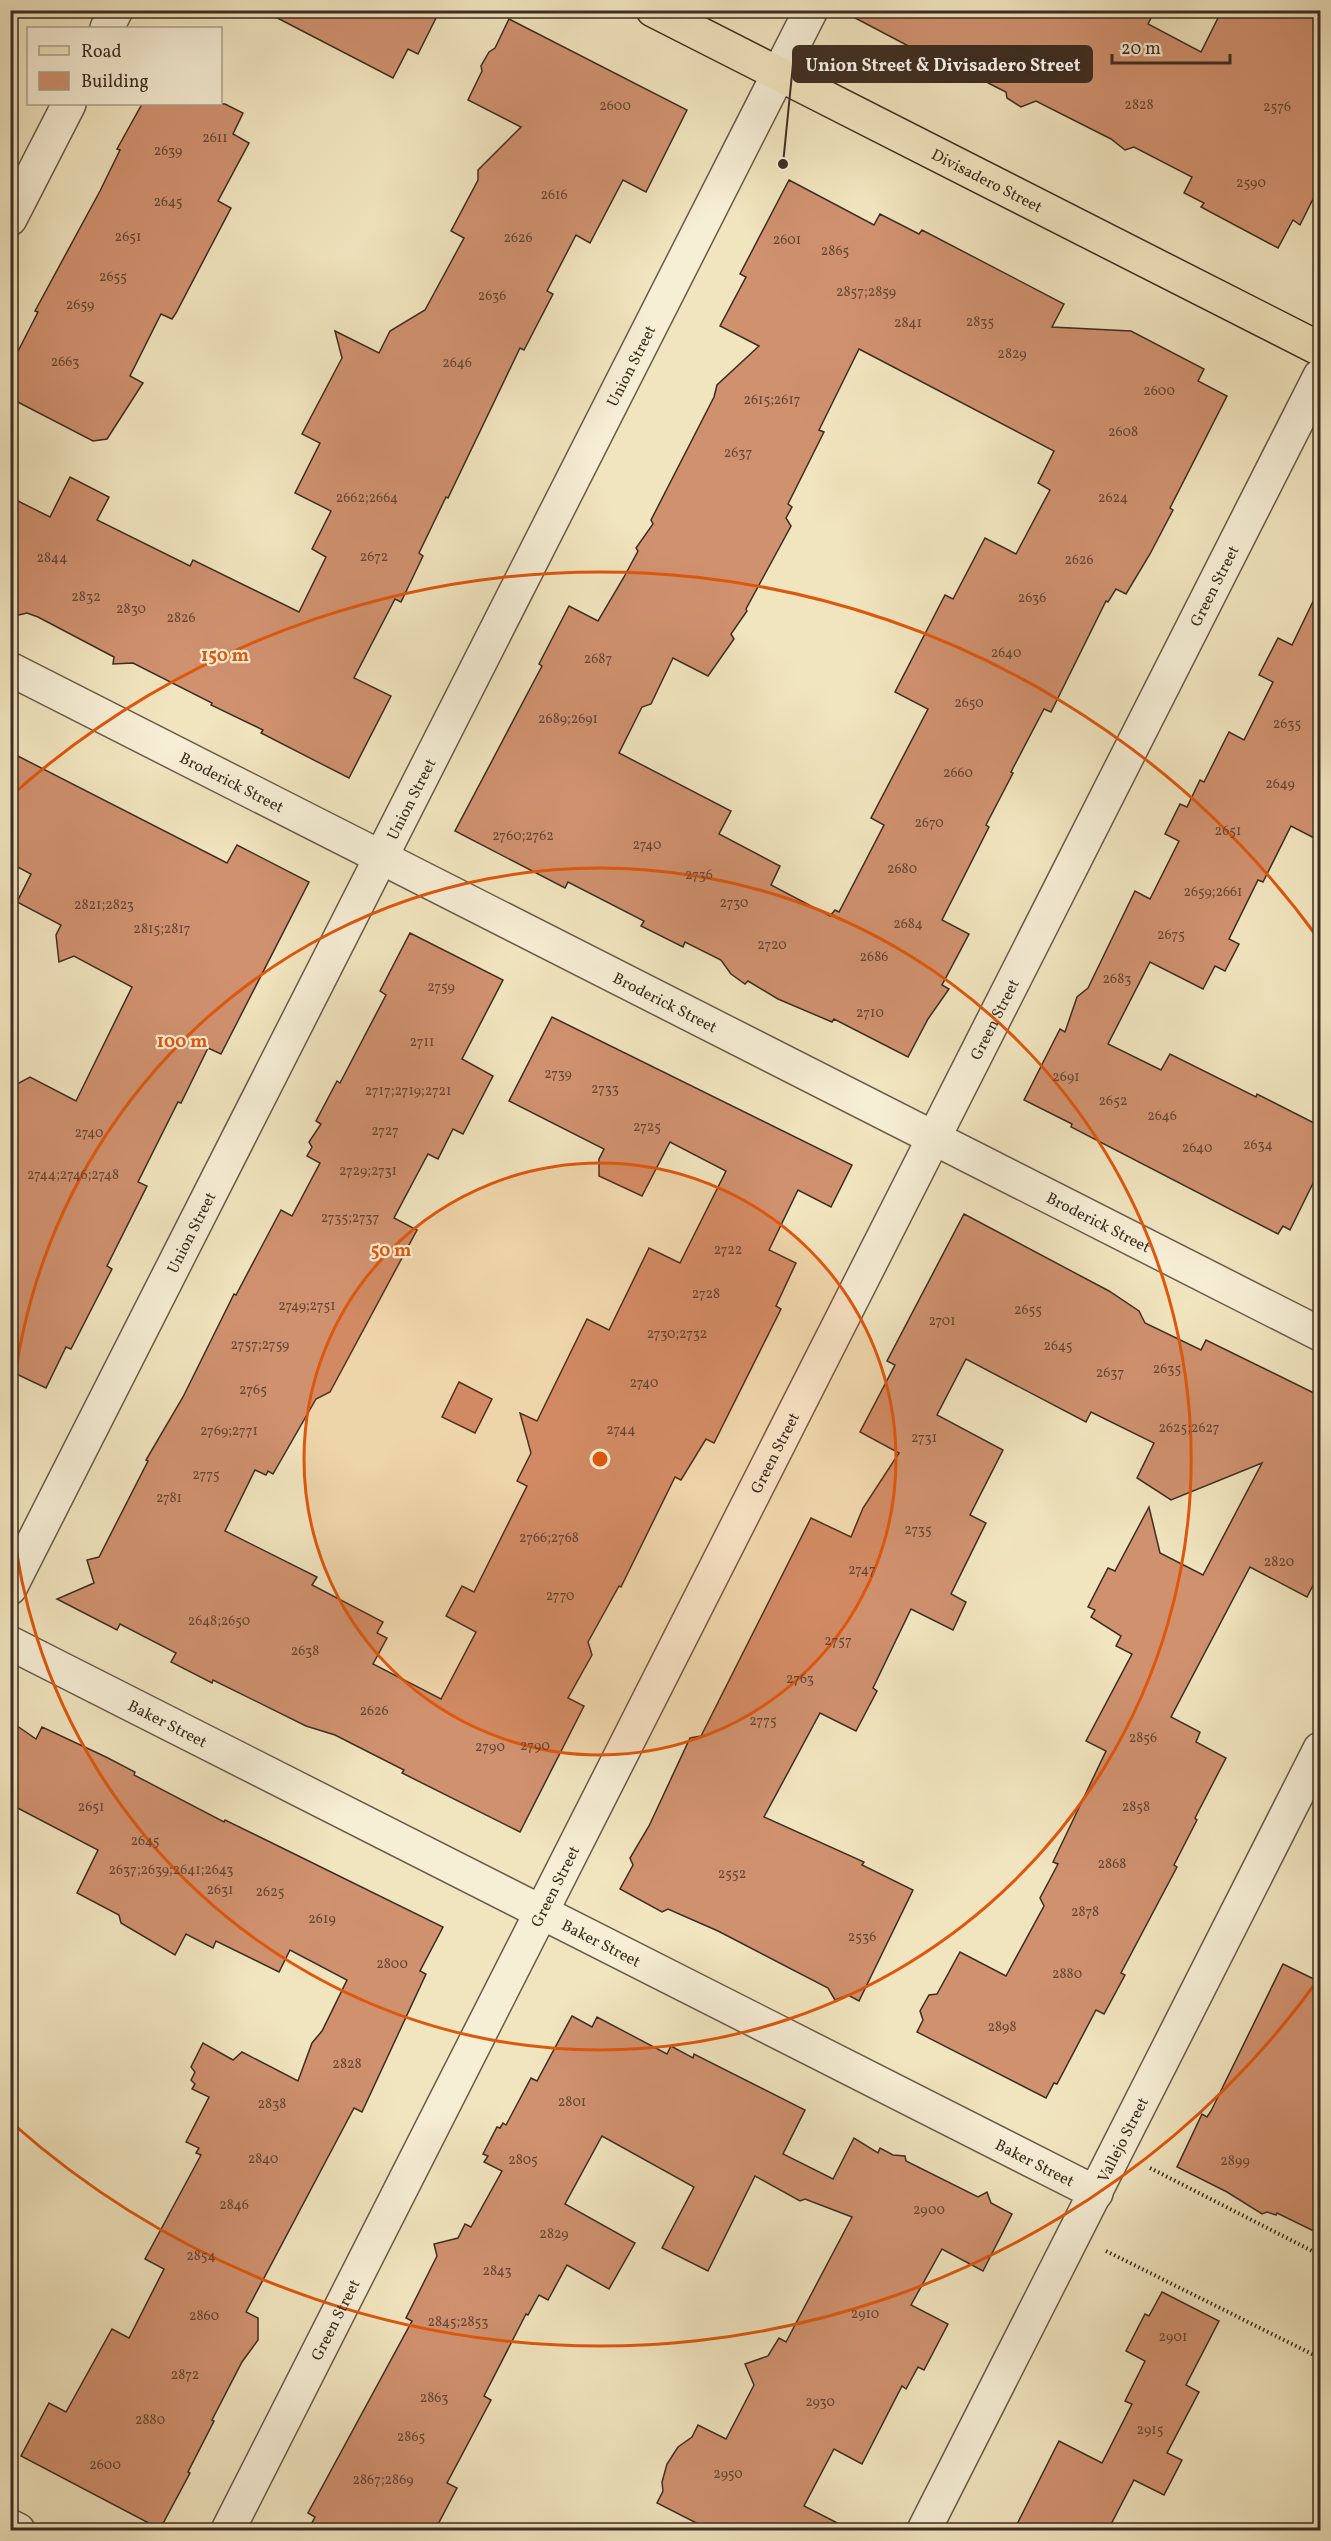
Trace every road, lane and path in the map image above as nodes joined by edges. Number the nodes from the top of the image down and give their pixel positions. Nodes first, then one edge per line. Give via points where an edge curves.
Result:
1 (116, 10) edge
2 (653, 10) edge
3 (811, 10) edge
4 (108, 27) edge
5 (778, 74) junction
6 (68, 105) edge
7 (10, 219) edge
8 (1320, 349) edge
9 (1320, 376) edge
10 (10, 669) edge
11 (381, 857) junction
12 (934, 1138) junction
13 (1320, 1334) edge
14 (10, 1588) edge
15 (10, 1643) edge
16 (1320, 1749) edge
17 (542, 1912) junction
18 (1117, 2151) junction
19 (1096, 2193) junction
20 (1075, 2234) junction
21 (1320, 2255) edge
22 (1320, 2358) edge
23 (10, 2526) edge
24 (18, 2530) edge
25 (228, 2530) edge
26 (924, 2530) edge

1 - 4 street
2 - 5 main road, Divisadero Street
3 - 5 street, Union Street
5 - 8 main road, Divisadero Street
5 - 11 street, Union Street
6 - 7 street
9 - 12 street, Green Street
10 - 11 street, Broderick Street
11 - 12 street, Broderick Street
11 - 14 street, Union Street
12 - 13 street, Broderick Street
12 - 17 street, Green Street
15 - 17 street, Baker Street
16 - 18 street, Vallejo Street
17 - 19 street, Baker Street
17 - 25 street, Green Street
18 - 19 street, Vallejo Street
18 - 21 path
19 - 20 street, Vallejo Street
20 - 22 path
20 - 26 street, Vallejo Street
23 - 24 street

